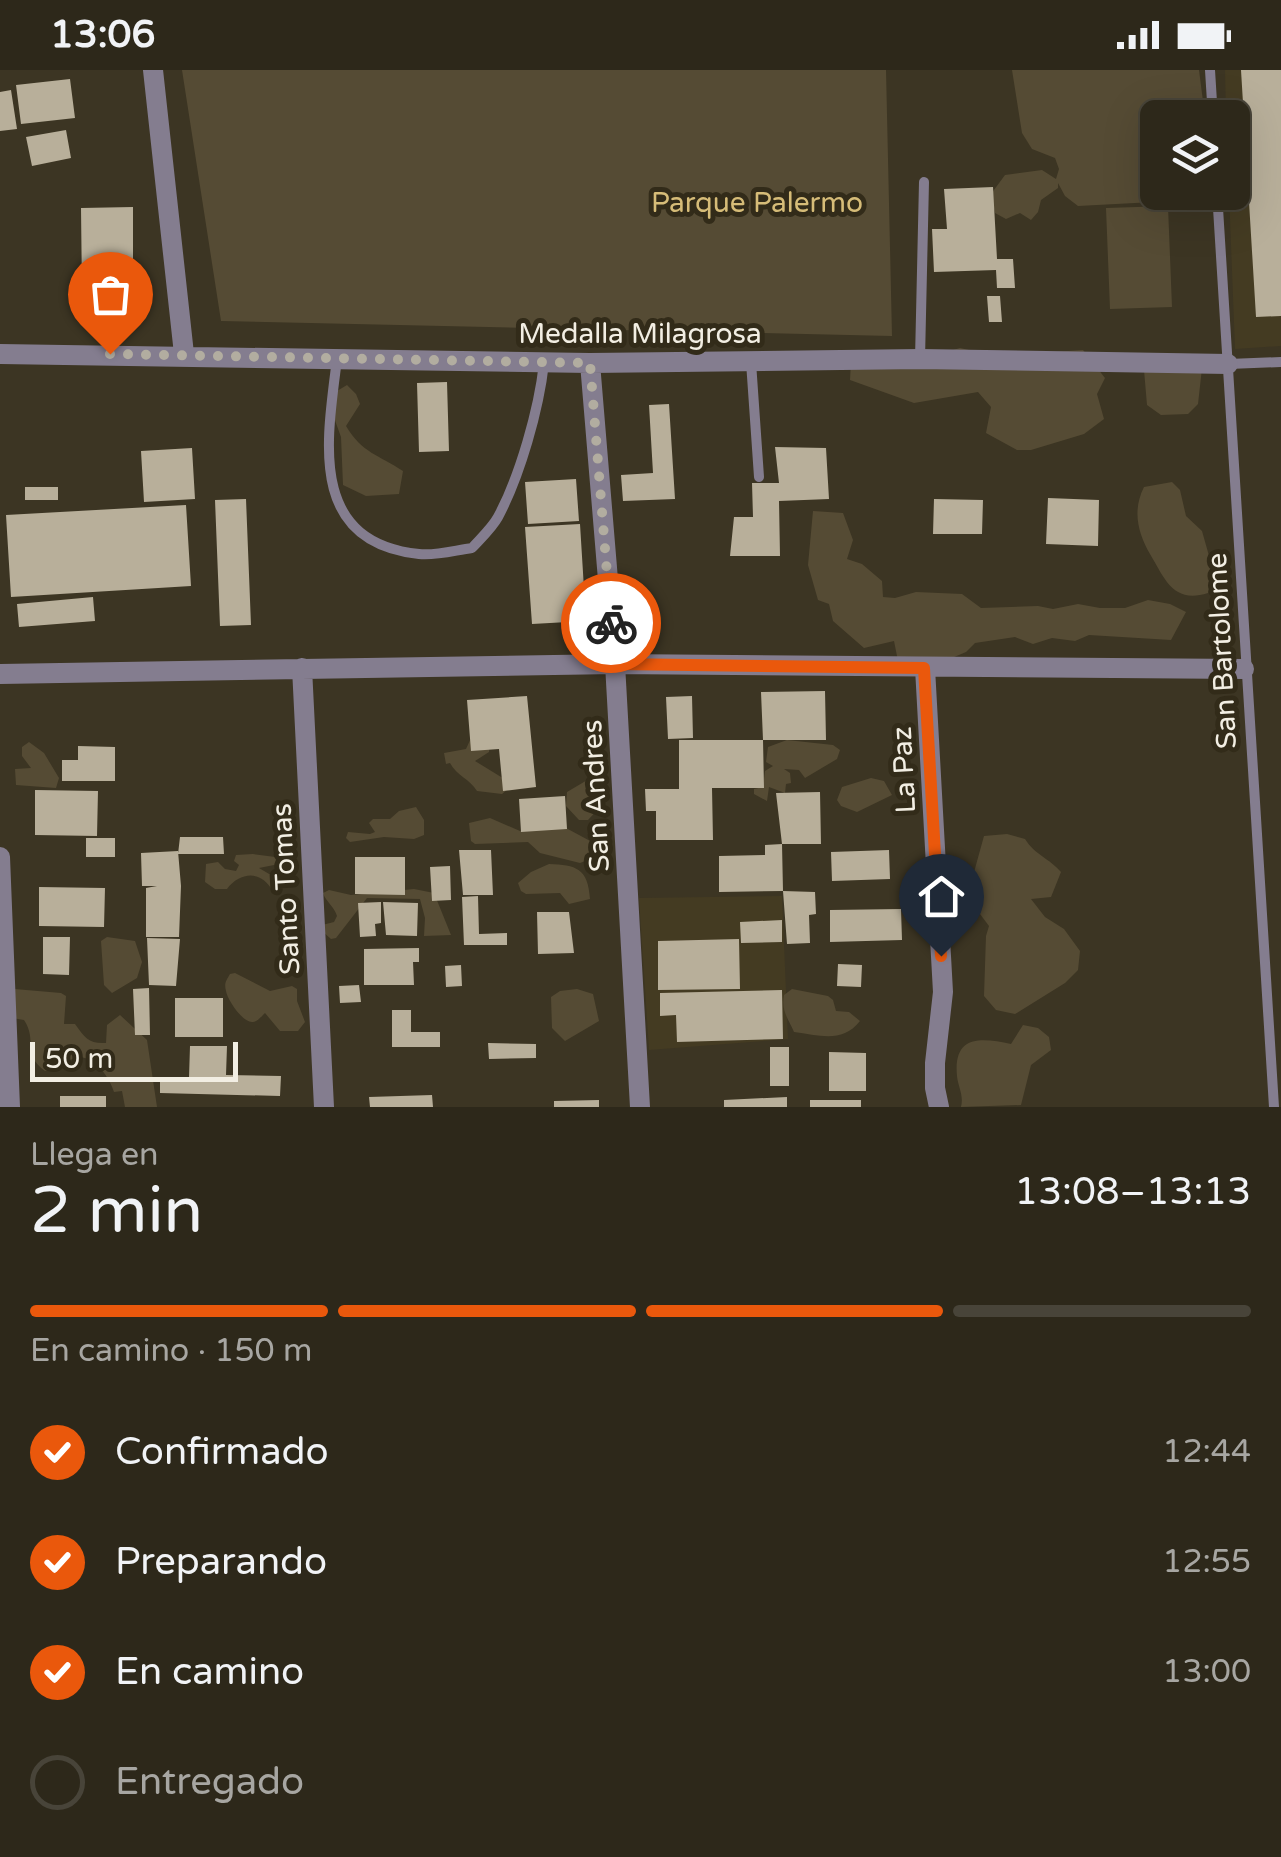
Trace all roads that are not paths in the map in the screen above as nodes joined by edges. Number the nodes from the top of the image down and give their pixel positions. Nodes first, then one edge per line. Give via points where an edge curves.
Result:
1 (153, 70) edge
2 (1210, 70) edge
3 (1211, 100) edge
4 (924, 182) dead end
5 (1218, 210) edge
6 (0, 354) edge
7 (184, 354) junction
8 (337, 358) junction
9 (920, 359) junction
10 (751, 361) junction
11 (544, 362) junction
12 (1281, 362) edge
13 (590, 363) junction
14 (1228, 364) junction
15 (759, 477) dead end
16 (615, 664) junction
17 (302, 668) junction
18 (924, 668) junction
19 (1244, 668) junction
20 (0, 674) edge
21 (0, 856) edge
22 (10, 1107) edge
23 (324, 1107) edge
24 (640, 1107) edge
25 (939, 1107) edge
26 (1274, 1107) edge

1 - 7 street
2 - 3 lane
4 - 9 lane
5 - 14 lane, San Bartolome
6 - 7 street, Medalla Milagrosa
7 - 8 street, Medalla Milagrosa
8 - 11 street, Medalla Milagrosa
8 - 11 lane via 327,456 334,499 354,528 381,546 422,554 472,548 497,518 532,429
9 - 10 street, Medalla Milagrosa
9 - 14 street, Medalla Milagrosa
10 - 13 street, Medalla Milagrosa
10 - 15 lane
11 - 13 street, Medalla Milagrosa
12 - 14 lane, Medalla Milagrosa
13 - 16 street, San Andres
14 - 19 lane, San Bartolome
16 - 17 street
16 - 18 street
16 - 24 street, San Andres
17 - 20 street
17 - 23 street, Santo Tomas
18 - 19 street
18 - 25 street, La Paz via 943,992 934,1088
19 - 26 lane, San Bartolome
21 - 22 street

